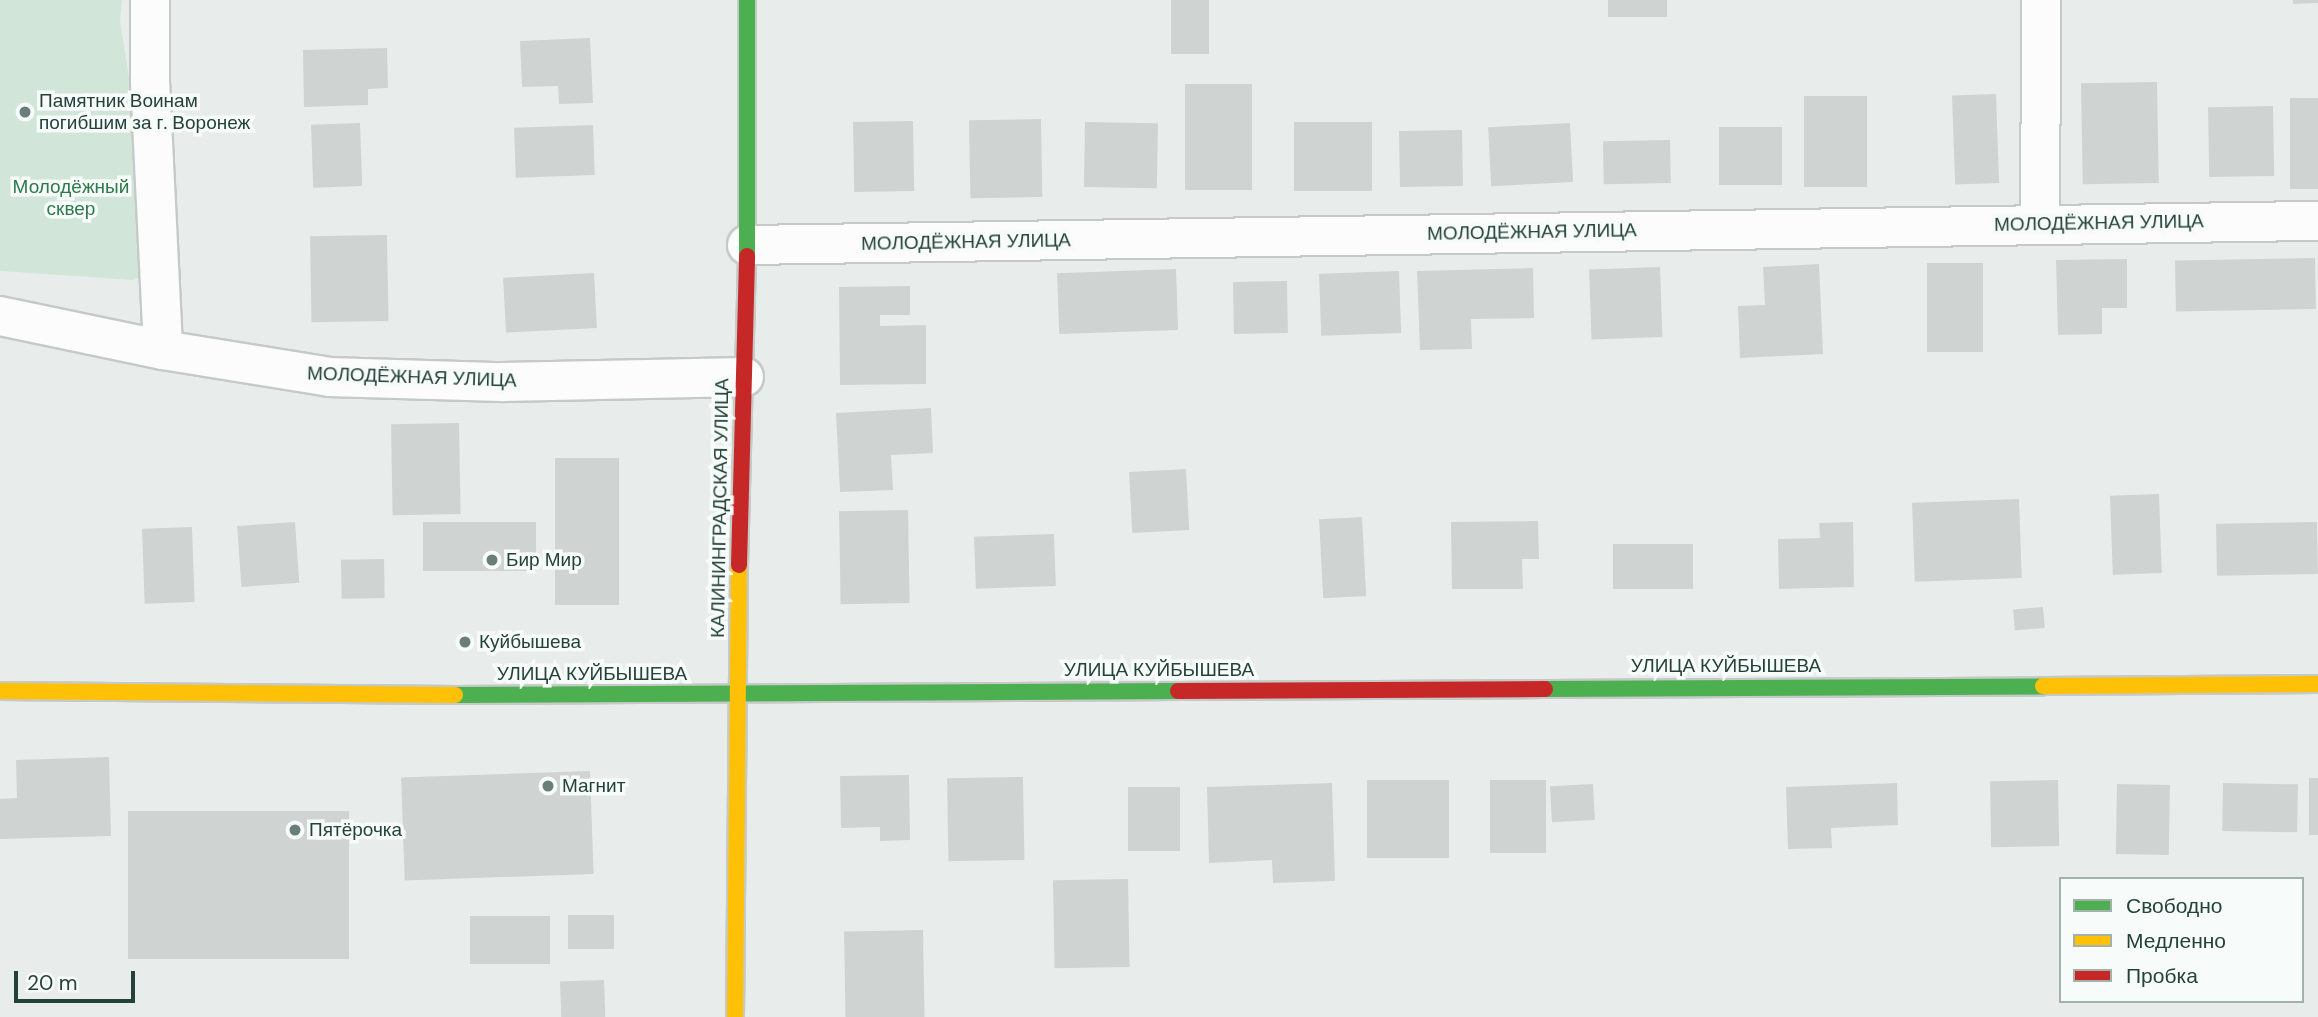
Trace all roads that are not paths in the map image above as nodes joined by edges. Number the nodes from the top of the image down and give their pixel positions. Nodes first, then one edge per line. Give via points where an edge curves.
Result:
1 (150, 0) edge
2 (747, 0) edge
3 (2041, 0) edge
4 (2318, 221) edge
5 (2040, 223) junction
6 (747, 245) junction
7 (0, 316) edge
8 (163, 350) junction
9 (744, 377) junction
10 (2318, 684) edge
11 (0, 691) edge
12 (736, 694) junction
13 (735, 1017) edge

1 - 8 street
2 - 6 street, КАЛИНИНГРАДСКАЯ УЛИЦА
3 - 5 street
4 - 5 street, МОЛОДЁЖНАЯ УЛИЦА
5 - 6 street, МОЛОДЁЖНАЯ УЛИЦА
6 - 9 street, КАЛИНИНГРАДСКАЯ УЛИЦА
7 - 8 street, МОЛОДЁЖНАЯ УЛИЦА
8 - 9 street, МОЛОДЁЖНАЯ УЛИЦА via 328,377 502,382
9 - 12 street, КАЛИНИНГРАДСКАЯ УЛИЦА
10 - 12 street, УЛИЦА КУЙБЫШЕВА
11 - 12 street, УЛИЦА КУЙБЫШЕВА via 363,696
12 - 13 street, КАЛИНИНГРАДСКАЯ УЛИЦА

